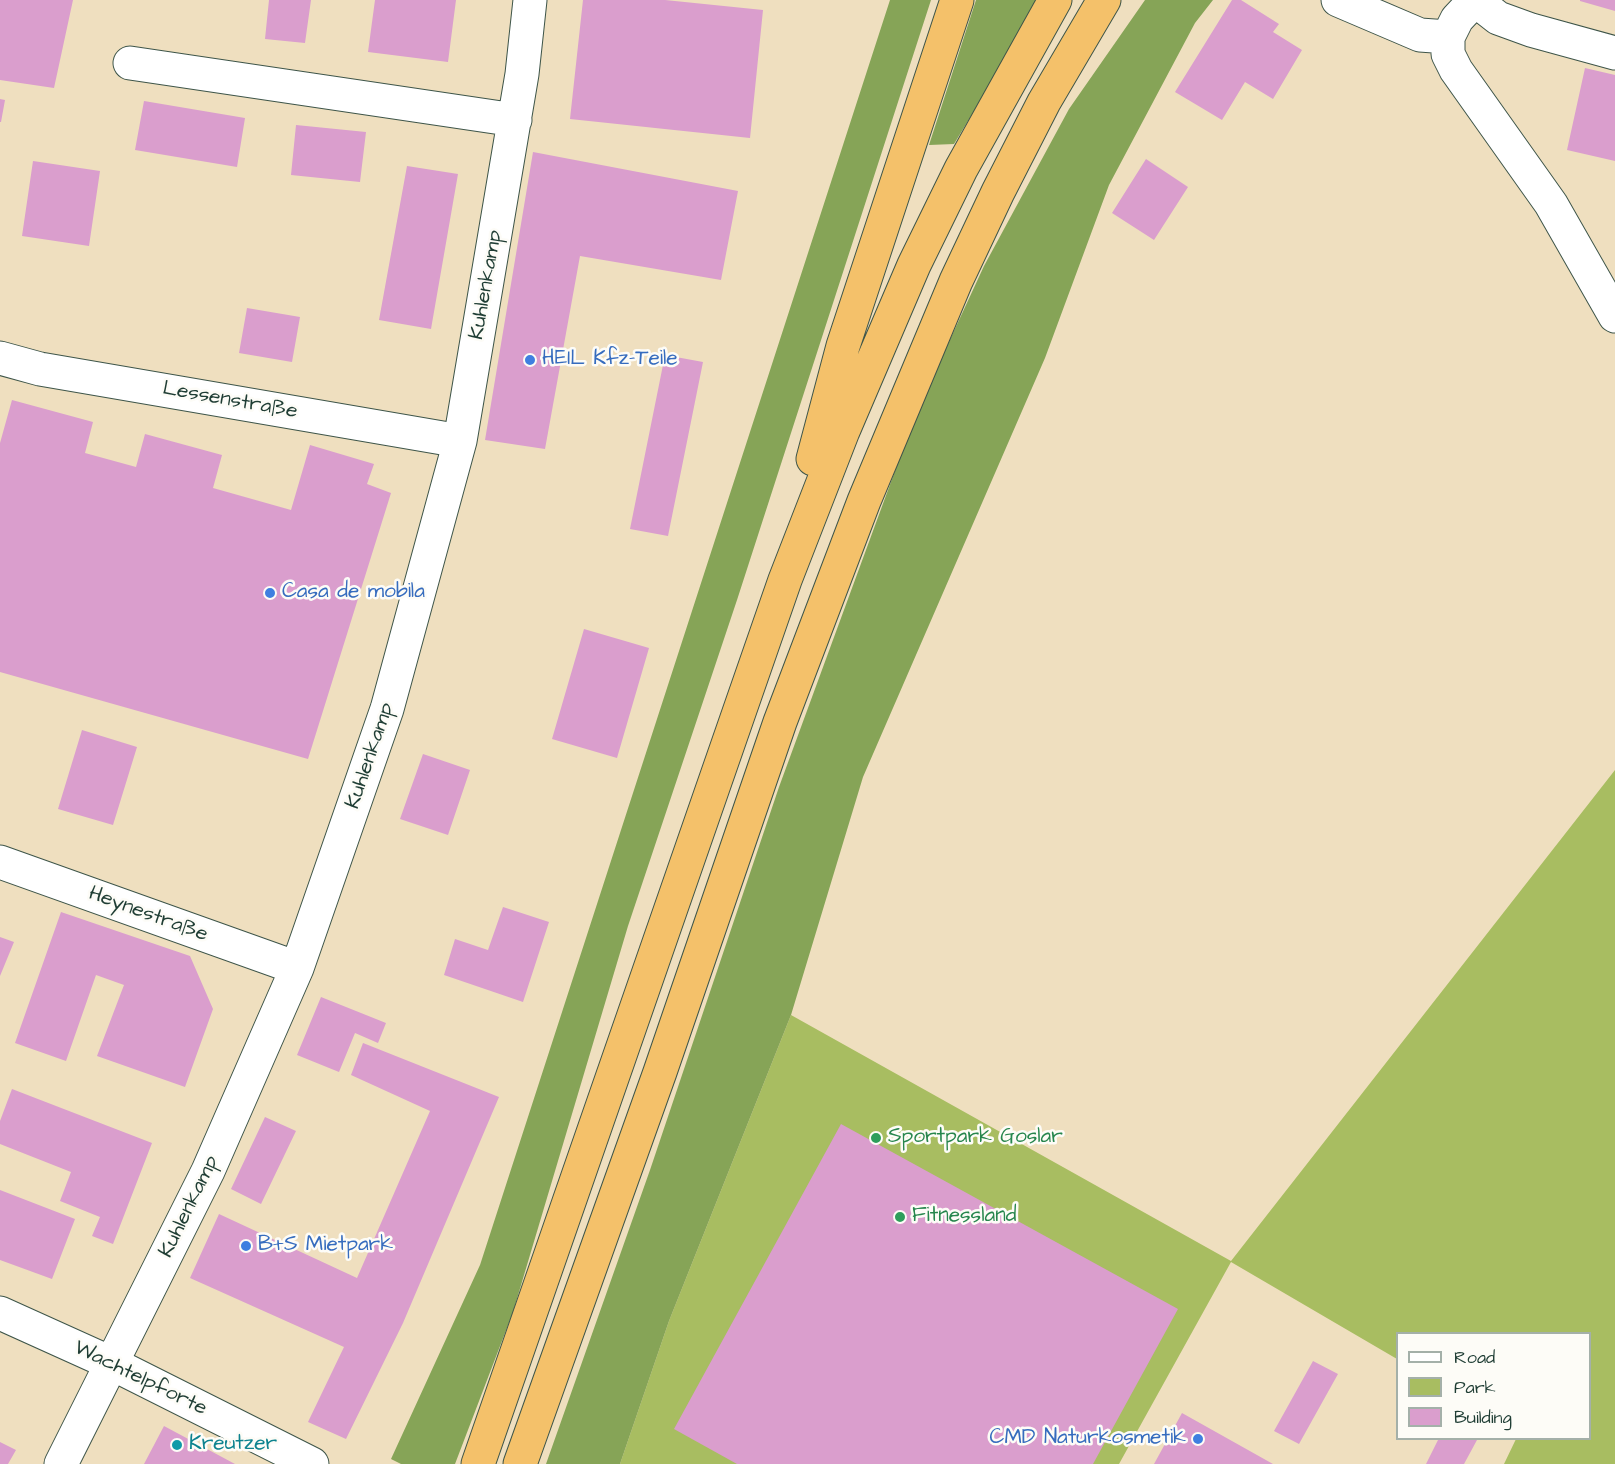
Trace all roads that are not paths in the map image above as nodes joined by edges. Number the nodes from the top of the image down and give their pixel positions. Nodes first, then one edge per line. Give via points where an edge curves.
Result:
1 (530, 0) edge
2 (957, 0) edge
3 (1055, 0) edge
4 (1104, 0) edge
5 (1338, 0) edge
6 (1475, 0) edge
7 (1448, 37) junction
8 (1615, 53) edge
9 (130, 63) dead end
10 (515, 120) junction
11 (1615, 316) edge
12 (0, 358) edge
13 (460, 441) junction
14 (785, 580) junction
15 (0, 862) edge
16 (297, 968) junction
17 (0, 1313) edge
18 (113, 1364) junction
19 (61, 1464) edge
20 (312, 1464) edge
21 (478, 1464) edge
22 (520, 1464) edge

1 - 10 street, Kuhlenkamp
2 - 14 highway via 843,346
3 - 14 highway via 961,169 914,265
4 - 22 highway via 1044,102 956,281 864,501 780,722
5 - 7 street via 1420,35
6 - 7 street via 1457,19
6 - 8 street via 1498,18
7 - 11 street via 1448,54 1456,70 1551,204
9 - 10 street
10 - 13 street, Kuhlenkamp
12 - 13 street, Lessenstraße via 40,369
13 - 16 street, Kuhlenkamp via 387,709
14 - 21 highway
15 - 16 street, Heynestraße
16 - 18 street, Kuhlenkamp via 208,1171
17 - 18 street, Wachtelpforte
18 - 19 street, Kuhlenkamp
18 - 20 street, Wachtelpforte

